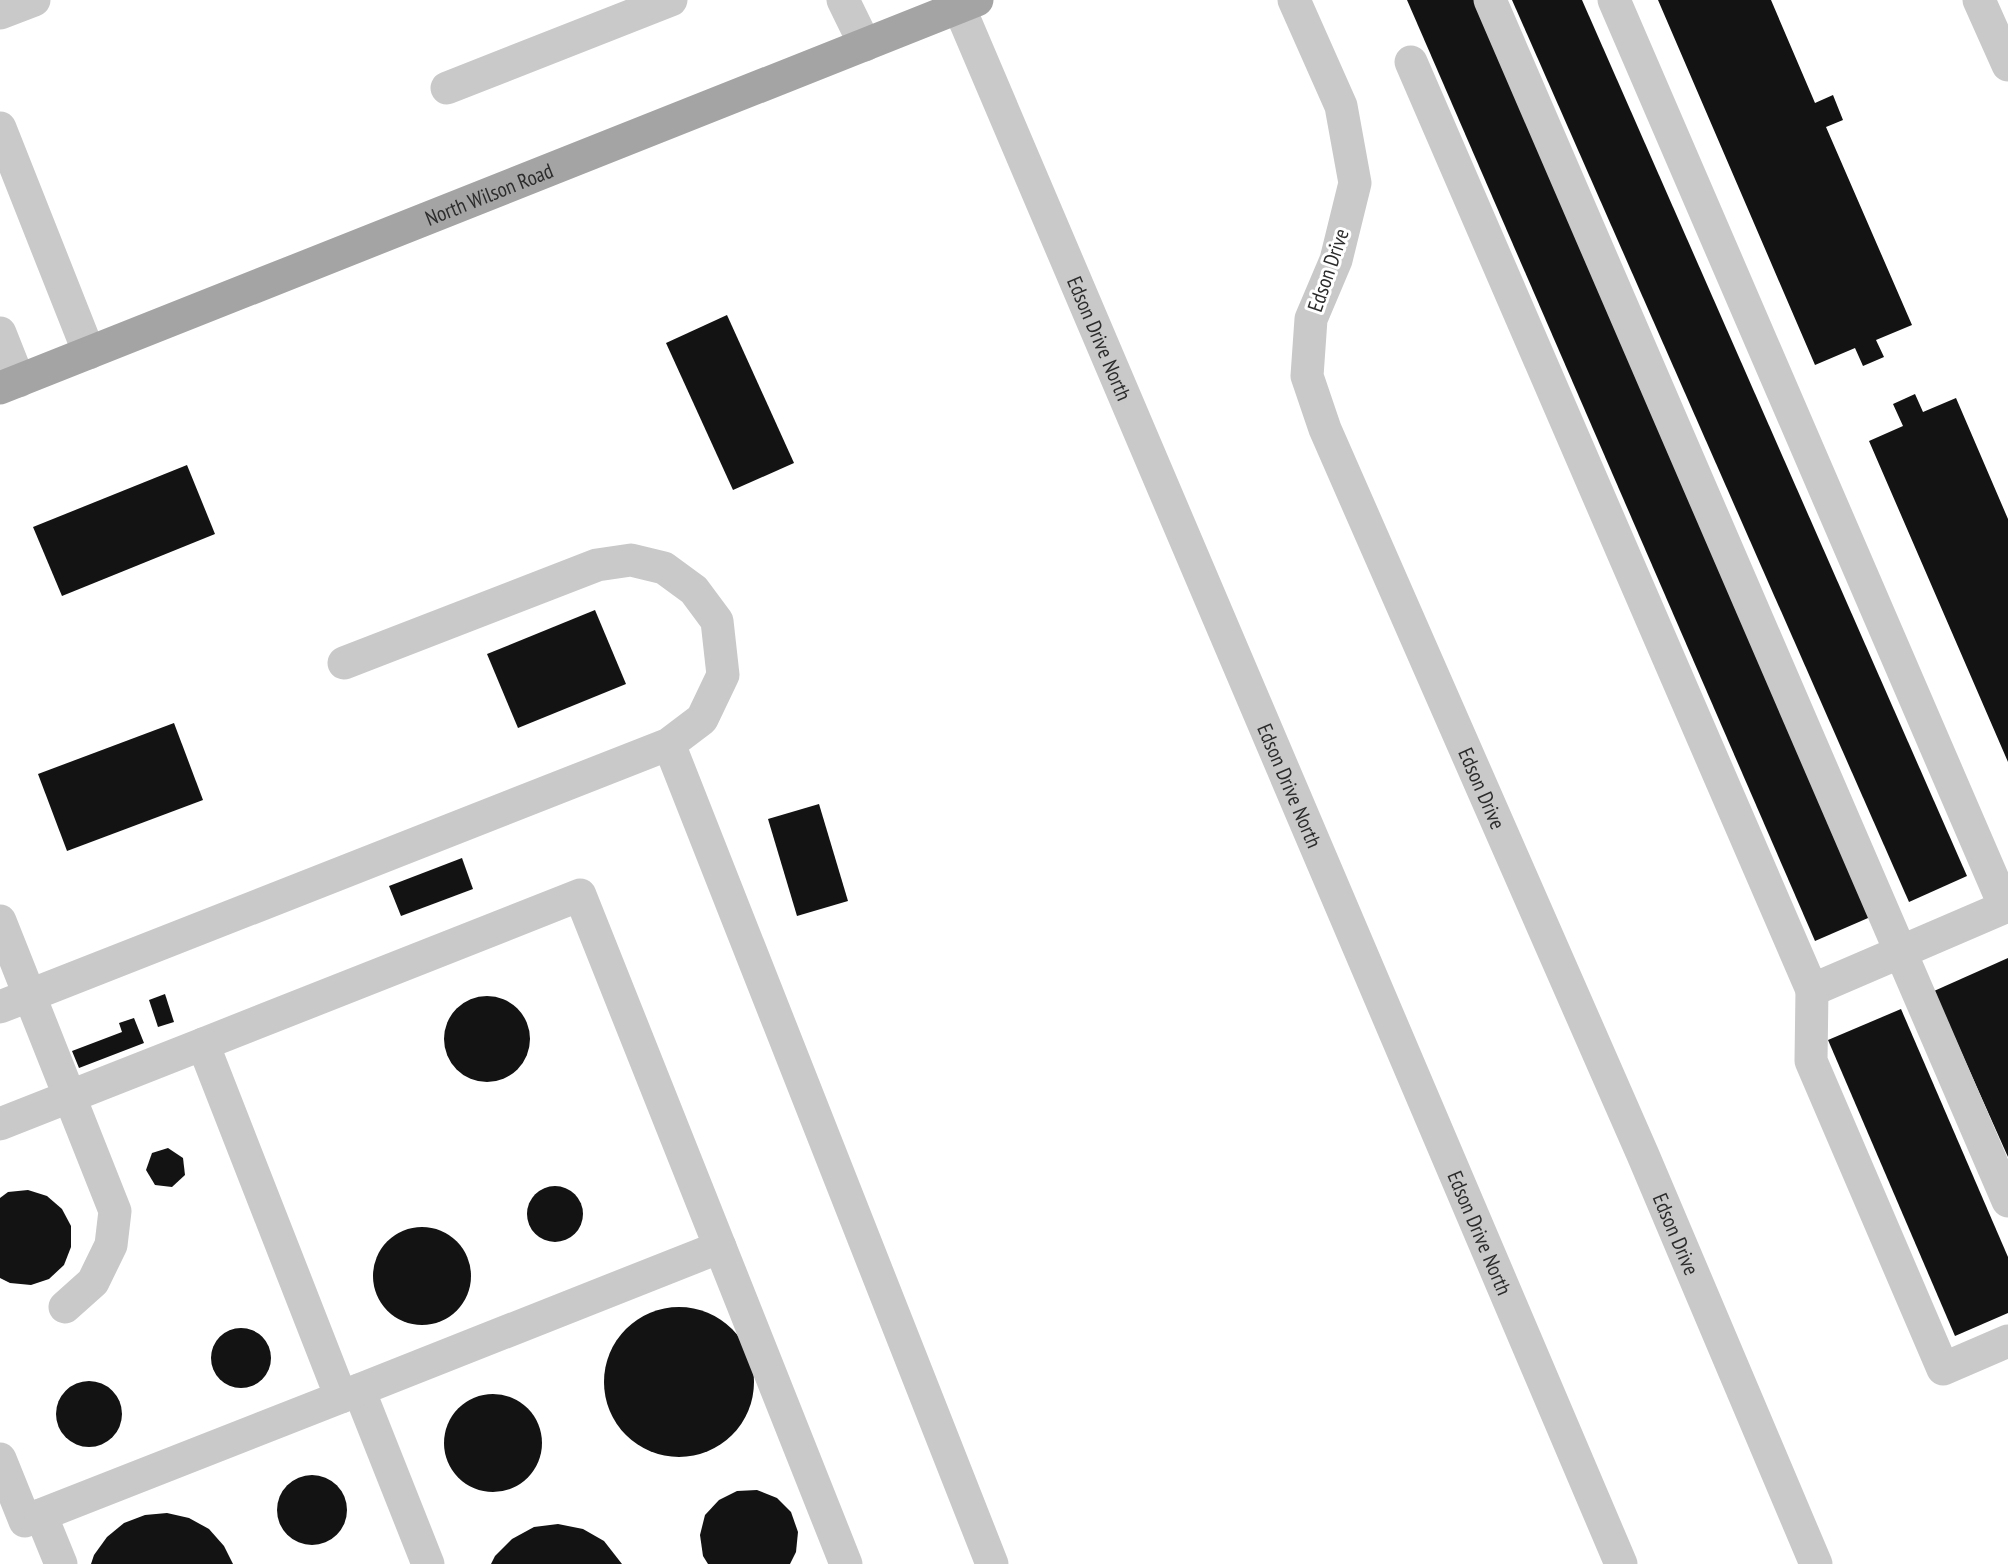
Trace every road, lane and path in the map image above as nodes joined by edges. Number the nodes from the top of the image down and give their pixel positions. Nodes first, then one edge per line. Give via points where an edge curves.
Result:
1 (34, 0) edge
2 (671, 0) edge
3 (843, 0) edge
4 (1294, 0) edge
5 (1490, 0) edge
6 (1614, 0) edge
7 (1979, 0) edge
8 (968, 4) edge
9 (0, 14) edge
10 (864, 45) junction
11 (1411, 62) dead end
12 (2008, 65) edge
13 (447, 88) dead end
14 (0, 128) edge
15 (0, 333) edge
16 (89, 353) junction
17 (9, 384) edge
18 (344, 663) dead end
19 (669, 744) junction
20 (2006, 911) edge
21 (0, 921) edge
22 (1901, 952) junction
23 (1812, 990) junction
24 (15, 1001) edge
25 (203, 1044) junction
26 (70, 1096) junction
27 (0, 1124) edge
28 (2008, 1201) edge
29 (720, 1247) junction
30 (65, 1307) dead end
31 (2008, 1341) edge
32 (350, 1394) junction
33 (0, 1459) edge
34 (41, 1515) junction
35 (61, 1564) edge
36 (428, 1564) edge
37 (846, 1564) edge
38 (992, 1564) edge
39 (1621, 1564) edge
40 (1816, 1564) edge

1 - 9 street
2 - 13 street
3 - 10 street
4 - 40 street, Edson Drive via 1341,106 1355,183 1336,260 1311,319 1307,376 1325,429 1643,1155
5 - 22 street
6 - 20 street
7 - 12 street
8 - 10 main road, North Wilson Road
8 - 39 street, Edson Drive North
10 - 16 main road, North Wilson Road
11 - 23 street
14 - 16 street
15 - 17 street
16 - 17 main road, North Wilson Road
18 - 19 street via 597,565 631,560 664,568 694,590 717,621 723,675 702,719
19 - 24 street
19 - 38 street
20 - 22 street
21 - 24 street
22 - 23 street
22 - 28 street
23 - 31 street via 1811,1061 1943,1369
24 - 26 street
25 - 26 street
25 - 29 street via 580,895
25 - 32 street
26 - 27 street
26 - 30 street via 115,1211 111,1245 93,1282
29 - 32 street
29 - 37 street
32 - 34 street
32 - 36 street
33 - 34 street via 25,1521
34 - 35 street

